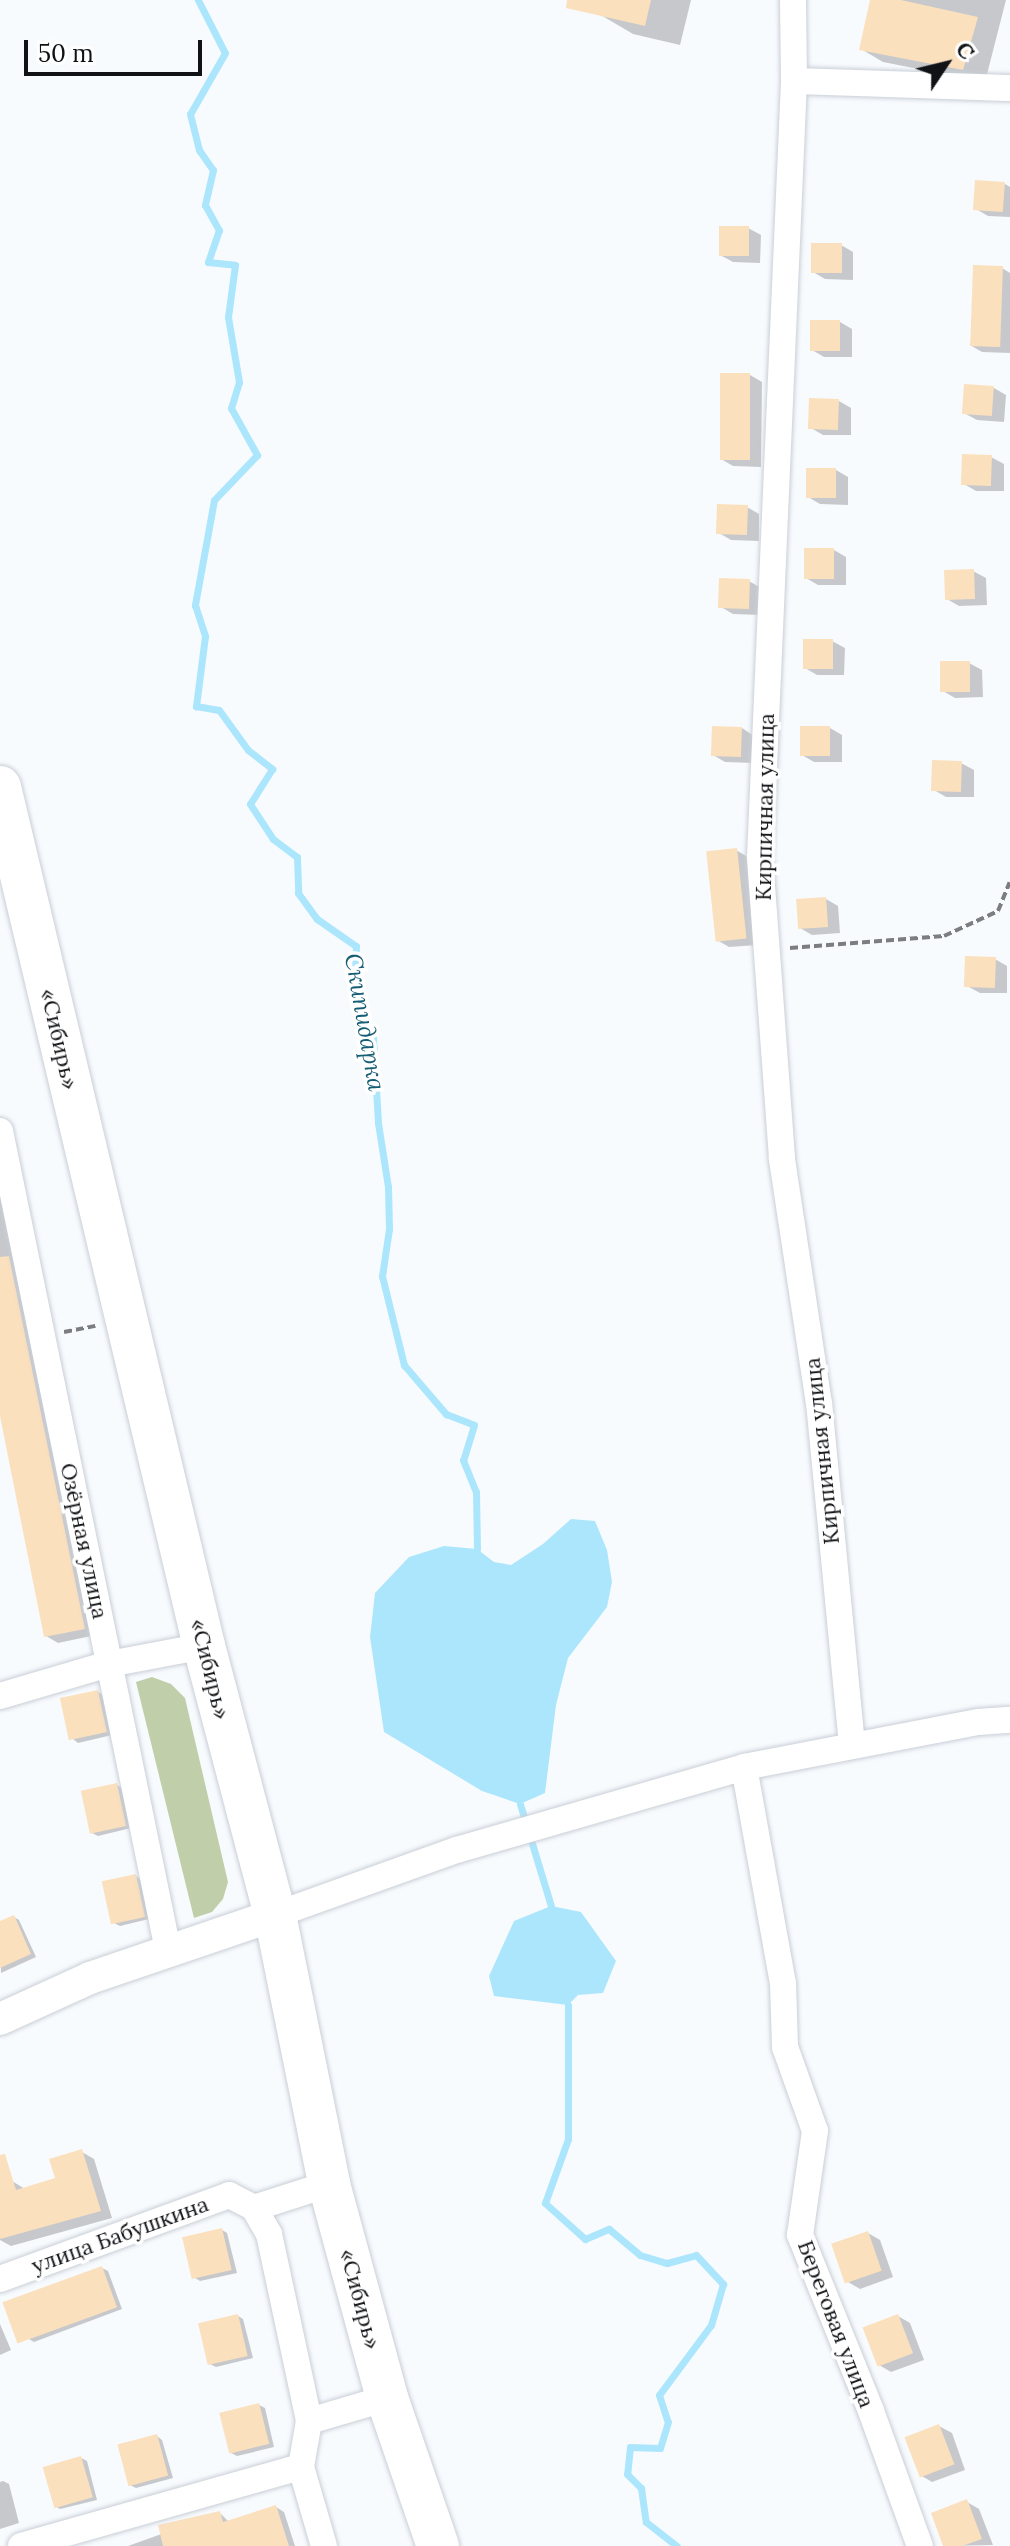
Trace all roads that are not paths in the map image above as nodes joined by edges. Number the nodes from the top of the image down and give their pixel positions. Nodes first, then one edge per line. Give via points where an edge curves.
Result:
1 (793, 0) edge
2 (794, 81) junction
3 (1010, 88) edge
4 (0, 787) edge
5 (0, 1131) edge
6 (204, 1646) junction
7 (109, 1664) junction
8 (0, 1696) edge
9 (1010, 1720) edge
10 (852, 1745) junction
11 (744, 1767) junction
12 (275, 1915) junction
13 (168, 1950) junction
14 (0, 2019) edge
15 (329, 2184) junction
16 (254, 2208) junction
17 (0, 2279) edge
18 (387, 2398) junction
19 (309, 2421) junction
20 (301, 2467) junction
21 (21, 2546) edge
22 (324, 2546) edge
23 (438, 2546) edge
24 (920, 2546) edge

1 - 2 street, Кирпичная улица
2 - 3 street
2 - 10 street, Кирпичная улица via 760,857 782,1158 819,1404
4 - 6 main road, «Сибирь»
5 - 7 street, Озёрная улица
6 - 7 street
6 - 12 main road, «Сибирь»
7 - 8 street
7 - 13 street, Озёрная улица
9 - 10 street
10 - 11 street
11 - 12 street via 457,1850
11 - 24 street, Береговая улица via 783,1983 785,2047 815,2131 800,2235
12 - 13 street
12 - 15 main road, «Сибирь»
13 - 14 street
15 - 16 street
15 - 18 main road, «Сибирь»
16 - 17 street, улица Бабушкина via 229,2195
16 - 19 street via 269,2234
18 - 19 street
18 - 23 main road, «Сибирь»
19 - 20 street
20 - 21 street
20 - 22 street

